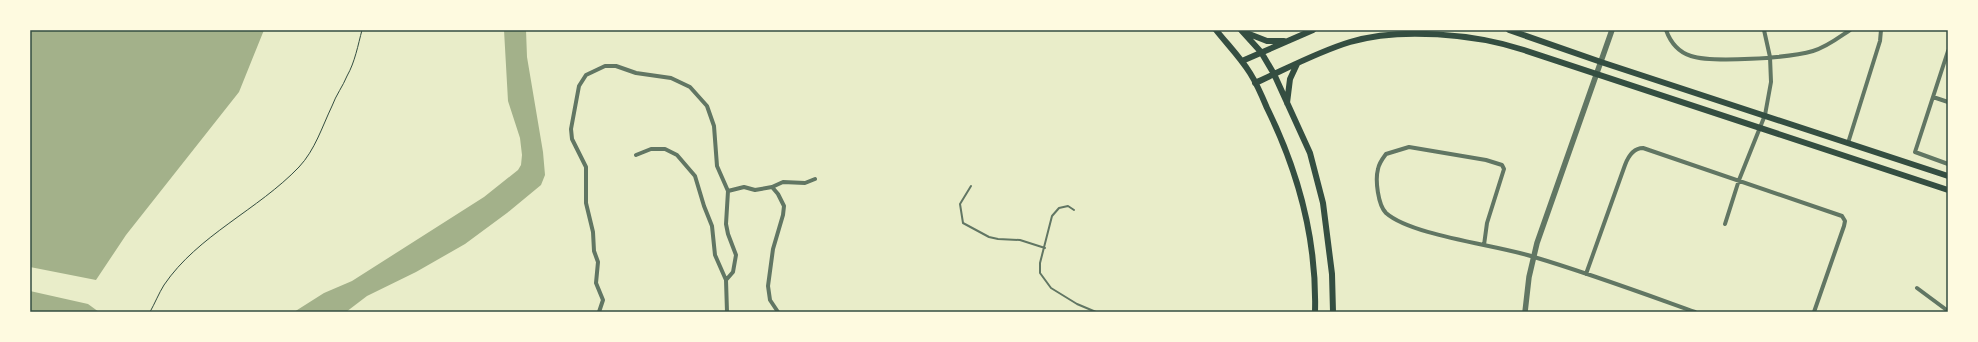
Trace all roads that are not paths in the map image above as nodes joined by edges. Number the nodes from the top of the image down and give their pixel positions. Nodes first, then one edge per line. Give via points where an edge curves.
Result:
1 (1216, 30) edge
2 (1313, 30) edge
3 (1509, 30) edge
4 (1612, 30) edge
5 (1666, 30) edge
6 (1764, 30) edge
7 (1850, 30) edge
8 (1881, 30) edge
9 (1242, 31) edge
10 (1382, 33) edge
11 (1285, 41) junction
12 (1948, 51) edge
13 (1261, 52) junction
14 (1770, 57) junction
15 (1242, 61) junction
16 (1601, 62) junction
17 (1297, 64) junction
18 (1274, 74) junction
19 (1597, 74) junction
20 (1255, 83) junction
21 (1933, 97) junction
22 (1948, 102) edge
23 (1286, 104) junction
24 (1765, 115) junction
25 (1759, 129) junction
26 (1848, 143) junction
27 (636, 155) dead end
28 (1948, 164) edge
29 (1948, 176) edge
30 (815, 178) dead end
31 (1740, 180) junction
32 (971, 186) dead end
33 (772, 187) junction
34 (1948, 190) edge
35 (728, 191) junction
36 (1074, 210) dead end
37 (1725, 224) dead end
38 (1484, 245) junction
39 (1045, 248) junction
40 (1533, 256) junction
41 (1586, 274) junction
42 (726, 280) junction
43 (1917, 288) dead end
44 (1948, 310) edge
45 (599, 312) edge
46 (728, 312) edge
47 (778, 312) edge
48 (1096, 312) edge
49 (1315, 312) edge
50 (1333, 312) edge
51 (1525, 312) edge
52 (1695, 312) edge
53 (1814, 312) edge

1 - 15 main road
2 - 11 main road
3 - 16 main road
4 - 16 street
5 - 14 street via 1677,48 1690,56 1716,59
6 - 14 street
7 - 14 street via 1834,42 1813,51
8 - 26 street via 1880,41
9 - 11 main road via 1267,41
9 - 13 main road
10 - 17 main road via 1341,45
10 - 19 main road via 1490,40
11 - 13 main road
12 - 21 street
13 - 15 main road
13 - 18 main road
14 - 24 street via 1771,82
15 - 20 main road
16 - 19 street
16 - 24 main road
17 - 18 main road
17 - 23 main road via 1290,79
18 - 20 main road
18 - 23 main road
19 - 25 main road
19 - 40 street
20 - 49 main road via 1292,163 1302,196 1315,273
21 - 22 street
21 - 28 street via 1915,152
23 - 50 main road via 1310,153 1323,203 1332,274
24 - 25 street
24 - 26 main road
25 - 31 street
25 - 34 main road
26 - 29 main road
27 - 42 street via 651,149 665,149 677,155 695,176 712,226 715,255
30 - 33 street via 805,183 784,182
31 - 37 street
31 - 41 street via 1643,148 1636,149 1625,165
31 - 53 street via 1842,216 1845,221
32 - 39 lane via 960,204 963,223 989,237 1020,240
33 - 35 street via 755,190 744,187
33 - 47 street via 784,206 773,249 768,286 770,300
35 - 42 street via 726,224 736,255 733,272
35 - 45 street via 717,166 714,126 707,106 690,87 671,78 636,73 616,66 605,66 586,75 577,92 571,129 572,139 586,167 586,204 598,262 596,283 603,300
36 - 39 lane via 1068,206 1059,208 1052,216
38 - 38 street via 1487,224 1504,169 1502,165 1409,147 1390,151 1380,164 1377,179 1384,211 1391,217 1417,228
38 - 40 street
39 - 48 lane via 1040,263 1040,273 1044,280 1051,288
40 - 41 street
40 - 51 street
41 - 52 street
42 - 46 street
43 - 44 street

